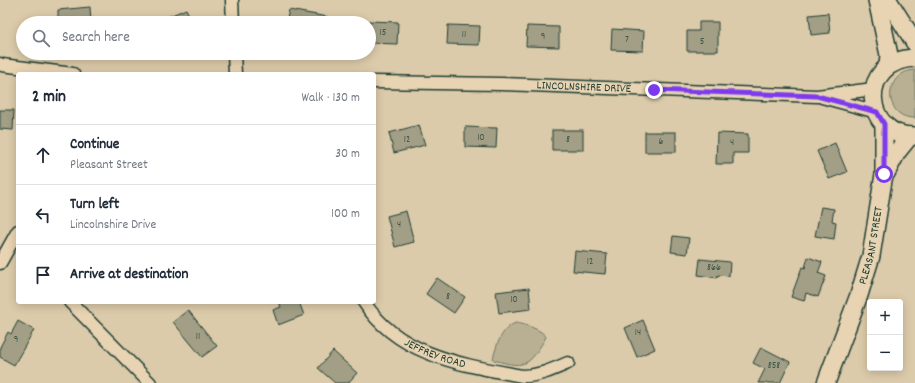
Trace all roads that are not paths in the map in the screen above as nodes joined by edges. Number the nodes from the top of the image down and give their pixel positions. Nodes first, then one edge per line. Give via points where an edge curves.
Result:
1 (232, 0) edge
2 (877, 0) edge
3 (888, 0) edge
4 (233, 16) edge
5 (915, 43) edge
6 (915, 58) edge
7 (235, 60) edge
8 (0, 64) edge
9 (888, 66) junction
10 (57, 72) edge
11 (236, 72) edge
12 (376, 82) edge
13 (874, 89) junction
14 (817, 96) junction
15 (880, 118) junction
16 (912, 136) edge
17 (884, 174) junction
18 (15, 247) edge
19 (0, 263) edge
20 (72, 304) edge
21 (366, 304) edge
22 (568, 363) dead end
23 (150, 383) edge
24 (826, 383) edge

1 - 4 street
2 - 9 main road via 889,55
3 - 5 main road
6 - 9 main road via 906,58
7 - 11 street
8 - 10 street
9 - 13 main road via 876,80
12 - 14 street, LINCOLNSHIRE DRIVE
13 - 14 street, LINCOLNSHIRE DRIVE
13 - 15 main road, PLEASANT STREET via 873,99
14 - 15 street, LINCOLNSHIRE DRIVE
15 - 16 main road via 892,130
15 - 17 main road, PLEASANT STREET
16 - 17 main road, PLEASANT STREET via 897,152
17 - 24 main road, PLEASANT STREET via 871,256
18 - 19 street
20 - 23 street
21 - 22 street, JEFFREY ROAD via 387,329 408,345 439,358 522,376 547,373

